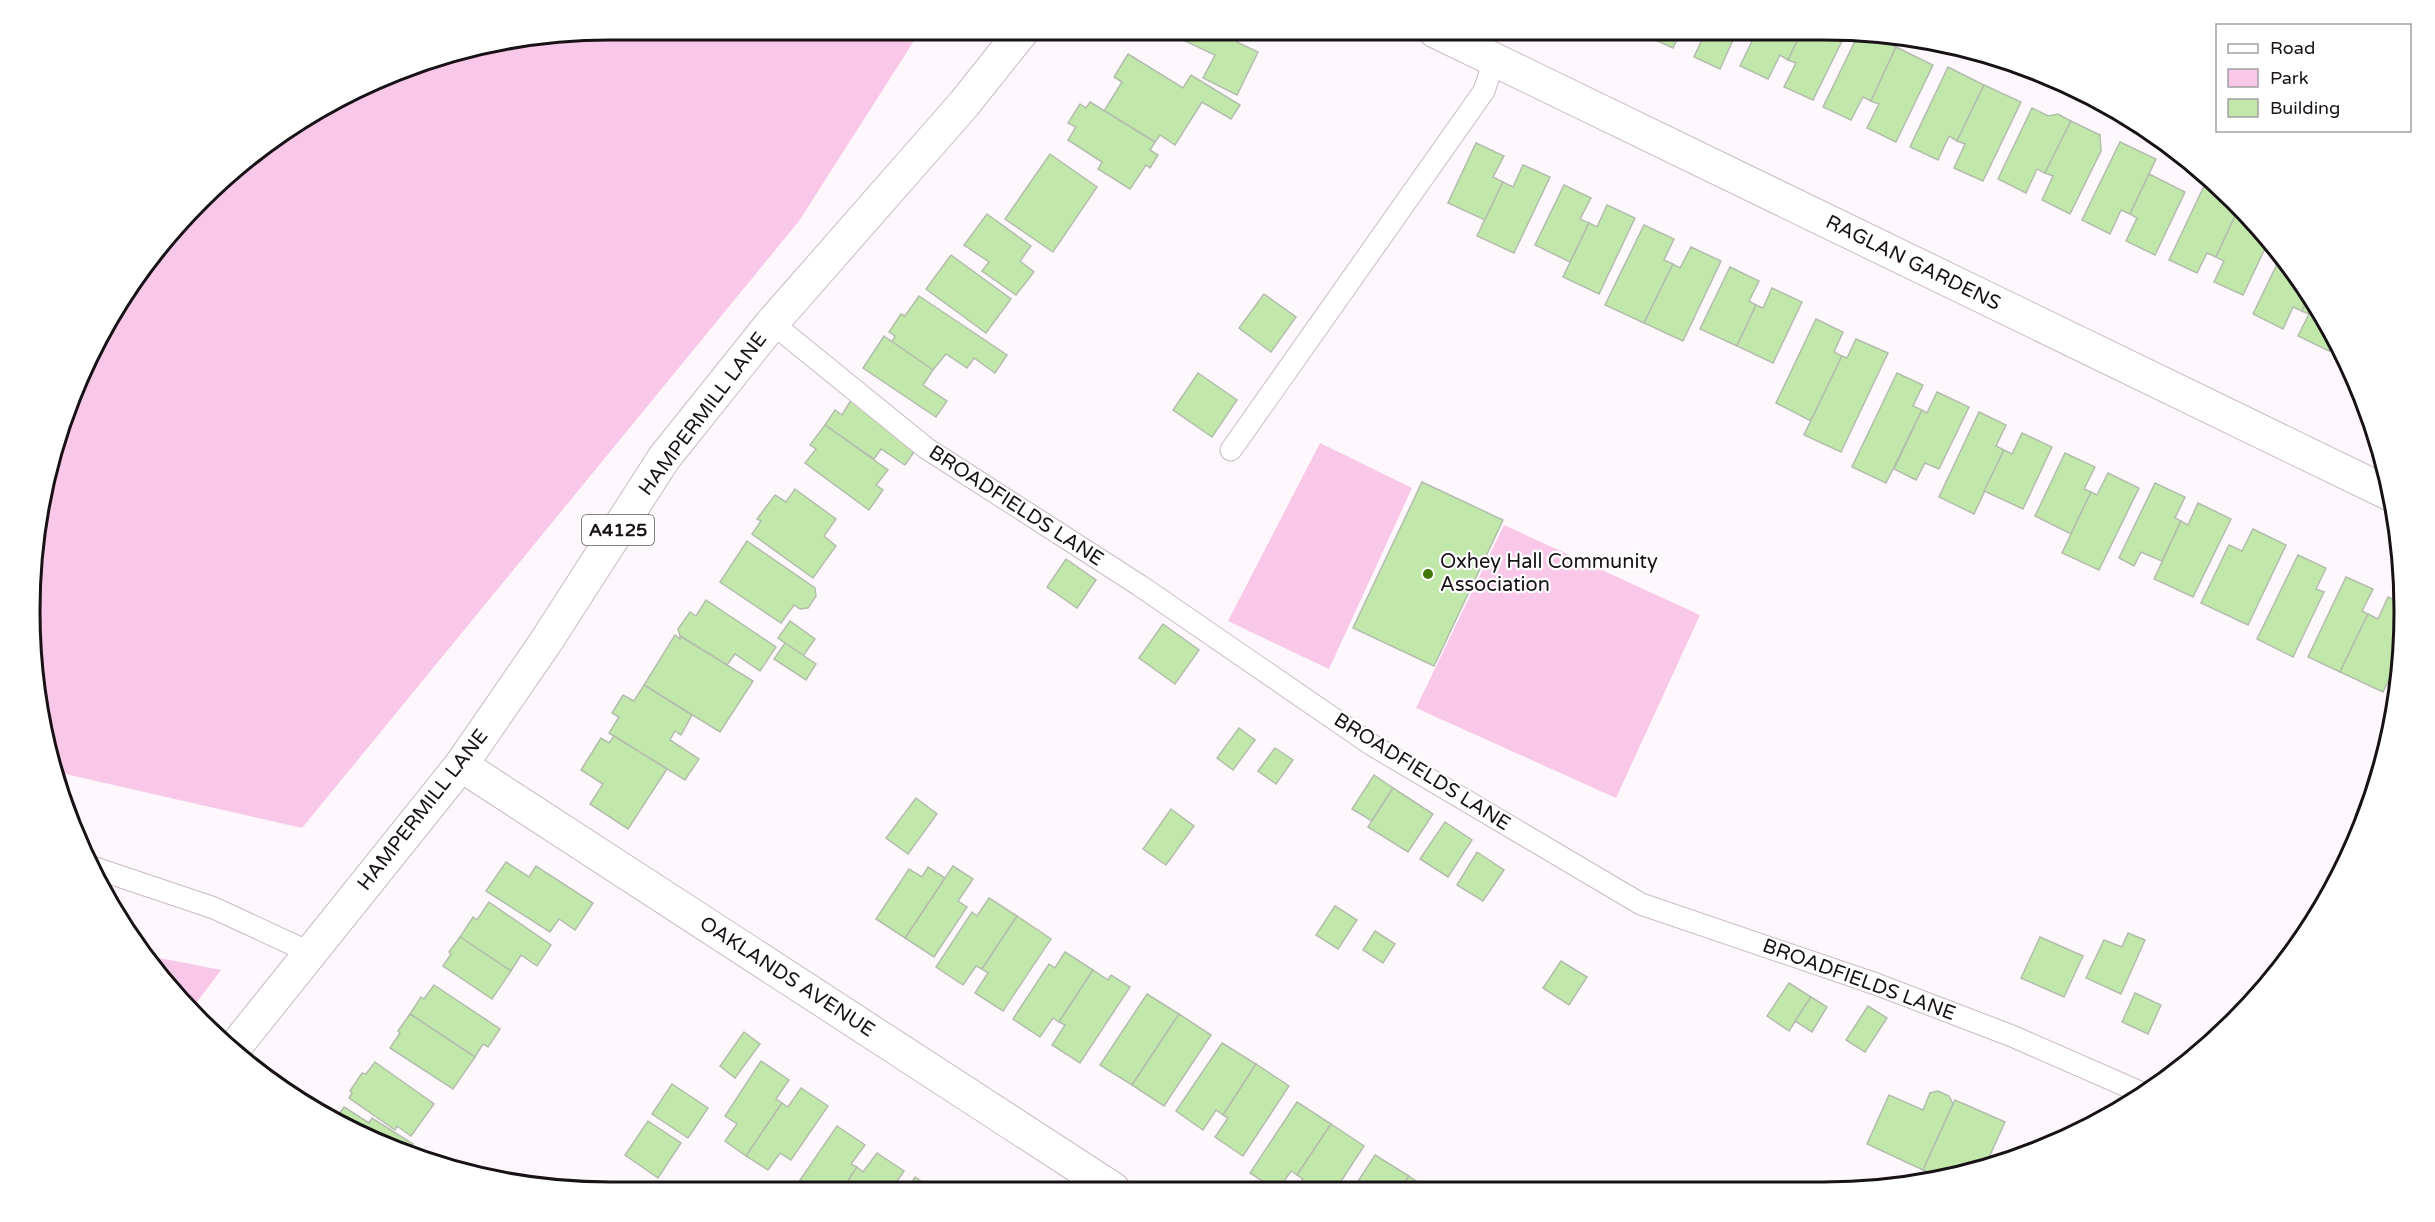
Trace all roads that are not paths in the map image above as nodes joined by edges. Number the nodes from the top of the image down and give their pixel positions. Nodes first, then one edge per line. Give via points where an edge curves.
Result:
1 (1014, 41) edge
2 (1455, 41) edge
3 (1494, 60) junction
4 (772, 324) junction
5 (1232, 450) dead end
6 (2382, 490) edge
7 (461, 765) junction
8 (103, 871) edge
9 (311, 953) junction
10 (238, 1043) edge
11 (2134, 1089) edge
12 (1101, 1181) edge

1 - 4 street, HAMPERMILL LANE / A4125
2 - 3 street, RAGLAN GARDENS
3 - 5 lane via 1484,91
3 - 6 street, RAGLAN GARDENS
4 - 7 street, HAMPERMILL LANE / A4125 via 663,458 545,643
4 - 11 lane, BROADFIELDS LANE via 926,448 1140,585 1372,745 1641,904 1887,988 2012,1036
7 - 9 street, HAMPERMILL LANE / A4125
7 - 12 street, OAKLANDS AVENUE
8 - 9 lane via 214,908
9 - 10 street, HAMPERMILL LANE / A4125

